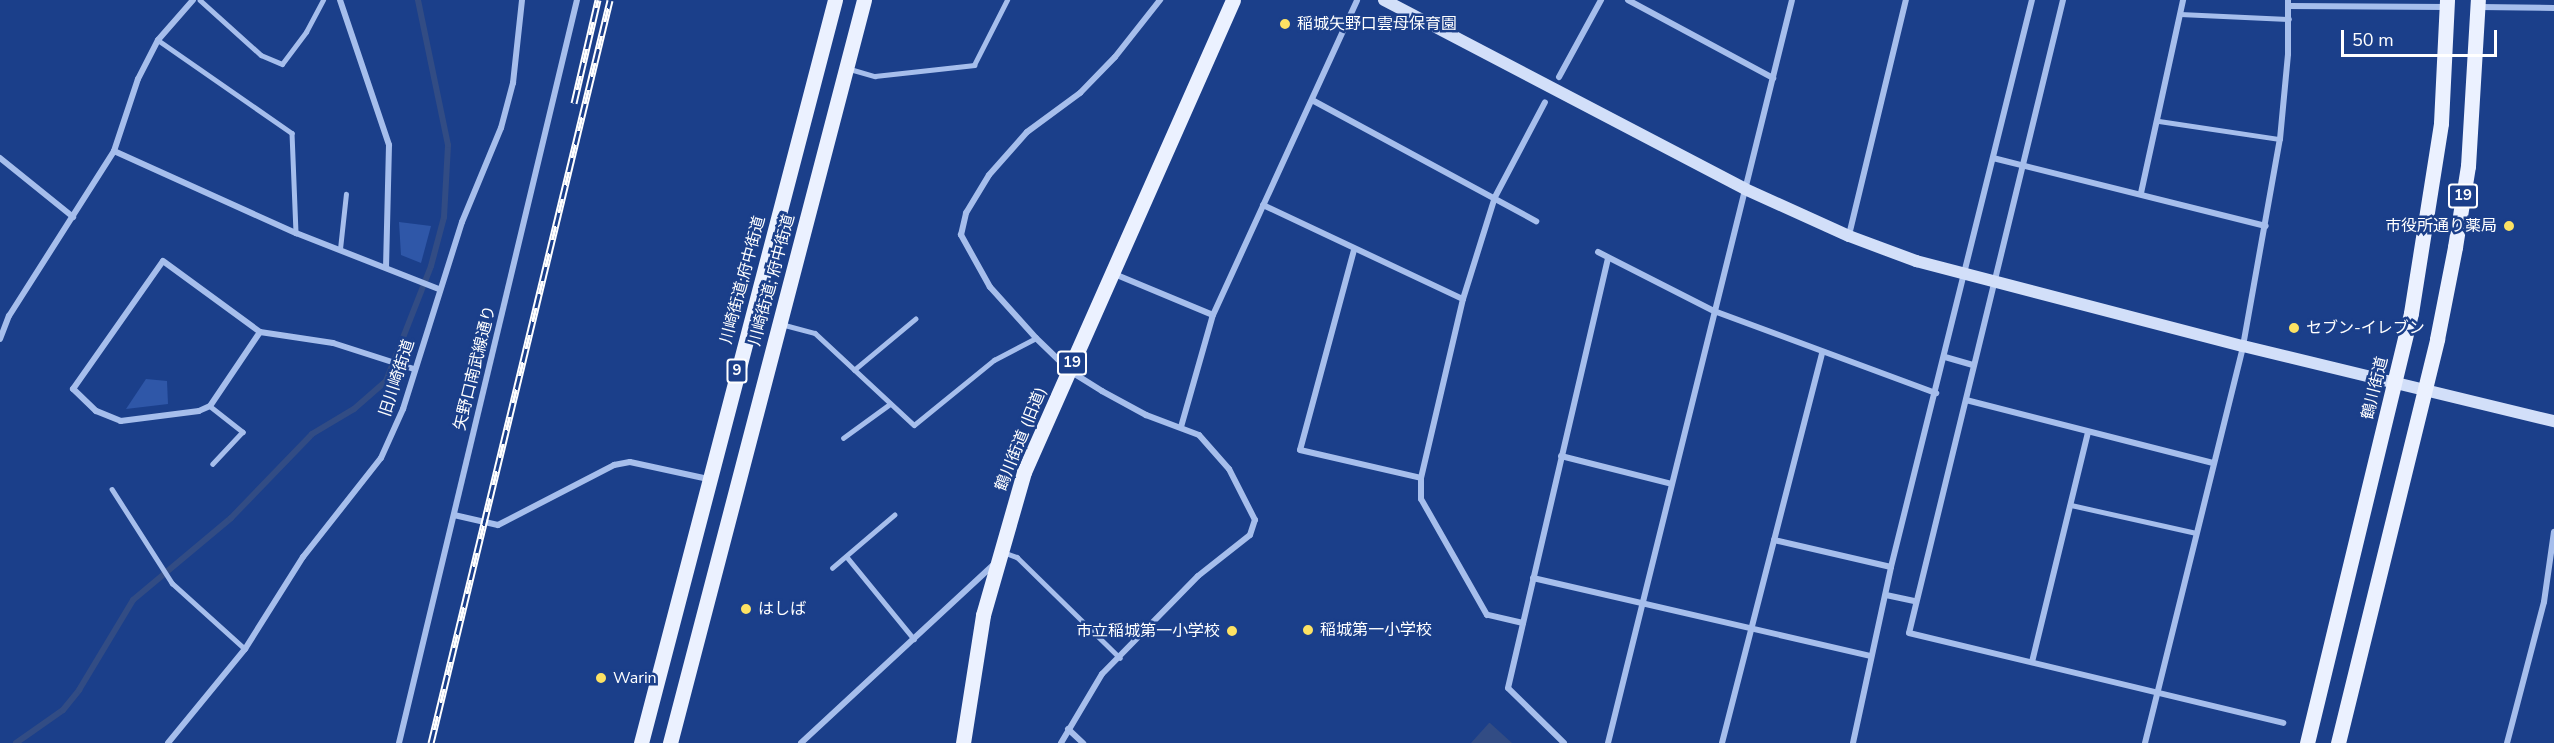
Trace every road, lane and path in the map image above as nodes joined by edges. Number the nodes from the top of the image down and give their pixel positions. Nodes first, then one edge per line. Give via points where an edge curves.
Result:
1 (193, 0) edge
2 (200, 0) edge
3 (323, 0) edge
4 (339, 0) edge
5 (522, 0) edge
6 (577, 0) edge
7 (835, 0) edge
8 (864, 0) edge
9 (1007, 0) edge
10 (1160, 0) edge
11 (1233, 0) edge
12 (1357, 0) edge
13 (1384, 0) edge
14 (1601, 0) edge
15 (1628, 0) edge
16 (1792, 0) edge
17 (1906, 0) edge
18 (2032, 0) edge
19 (2063, 0) edge
20 (2183, 0) edge
21 (2288, 3) edge
22 (2447, 4) edge
23 (2478, 4) edge
24 (2554, 8) edge
25 (2181, 14) junction
26 (2289, 19) junction
27 (158, 40) junction
28 (846, 68) junction
29 (1559, 77) dead end
30 (1773, 78) junction
31 (1312, 100) junction
32 (1545, 102) dead end
33 (2159, 121) junction
34 (2280, 139) junction
35 (114, 151) junction
36 (0, 158) edge
37 (1993, 158) junction
38 (2024, 165) junction
39 (1745, 189) junction
40 (2141, 193) junction
41 (346, 194) dead end
42 (1495, 197) junction
43 (1263, 205) junction
44 (73, 217) junction
45 (1536, 220) dead end
46 (2266, 226) junction
47 (296, 233) junction
48 (1849, 236) junction
49 (340, 249) junction
50 (1354, 250) junction
51 (1598, 252) dead end
52 (1608, 258) junction
53 (386, 266) junction
54 (1112, 273) junction
55 (1964, 275) junction
56 (1994, 284) junction
57 (439, 288) junction
58 (1463, 299) junction
59 (1714, 311) junction
60 (1213, 315) junction
61 (915, 319) dead end
62 (779, 324) junction
63 (260, 332) junction
64 (1036, 338) junction
65 (0, 339) edge
66 (2243, 346) junction
67 (1822, 353) junction
68 (1945, 357) junction
69 (1973, 365) junction
70 (414, 369) junction
71 (854, 370) junction
72 (1069, 370) junction
73 (2395, 381) junction
74 (2425, 389) junction
75 (1936, 393) junction
76 (1966, 400) junction
77 (890, 404) junction
78 (210, 406) junction
79 (2554, 421) edge
80 (1181, 427) junction
81 (2088, 433) junction
82 (843, 438) dead end
83 (1562, 456) junction
84 (2213, 463) junction
85 (213, 464) dead end
86 (1421, 478) junction
87 (708, 479) junction
88 (1672, 484) junction
89 (112, 489) dead end
90 (2071, 505) junction
91 (454, 515) junction
92 (894, 515) dead end
93 (2554, 532) edge
94 (2196, 533) junction
95 (1774, 540) junction
96 (997, 556) junction
97 (847, 557) junction
98 (1891, 567) junction
99 (832, 568) dead end
100 (1533, 579) junction
101 (1886, 595) junction
102 (1915, 601) junction
103 (1643, 604) junction
104 (1523, 623) junction
105 (1752, 629) junction
106 (914, 639) junction
107 (245, 649) junction
108 (1871, 656) junction
109 (1120, 658) junction
110 (2032, 662) junction
111 (2157, 693) junction
112 (2283, 723) dead end
113 (1068, 729) junction
114 (168, 743) edge
115 (399, 743) edge
116 (641, 743) edge
117 (670, 743) edge
118 (801, 743) edge
119 (963, 743) edge
120 (1061, 743) edge
121 (1083, 743) edge
122 (1564, 743) edge
123 (1608, 743) edge
124 (1722, 743) edge
125 (1853, 743) edge
126 (2145, 743) edge
127 (2307, 743) edge
128 (2338, 743) edge
129 (2507, 743) edge

1 - 27 street
2 - 3 lane via 261,55 282,64
4 - 53 street via 389,145
5 - 57 street, 旧川崎街道 via 513,83 501,128
6 - 91 street, 矢野口南武線通り
7 - 87 main road, 川崎街道;府中街道 / 9
8 - 28 main road, 川崎街道; 府中街道 / 9
9 - 28 lane via 974,65 875,76
10 - 64 street via 1115,57 1080,93 1027,132 989,175 966,213 962,236 974,264
11 - 54 main road, 鶴川街道 (旧道) / 19
12 - 31 street
13 - 39 street
14 - 29 street
15 - 30 street
16 - 30 street
17 - 48 street
18 - 37 street
19 - 38 street
20 - 25 street
21 - 22 street
21 - 26 street
22 - 73 main road, 鶴川街道 / 19 via 2441,123 2429,218
23 - 24 street
23 - 74 main road, 19 via 2466,177
25 - 26 lane
25 - 33 street
26 - 34 street
27 - 35 street via 138,79
27 - 47 lane via 292,133
28 - 62 main road, 川崎街道; 府中街道 / 9
30 - 39 street
31 - 42 street
31 - 43 street
32 - 42 street
33 - 34 lane
33 - 40 street
34 - 46 street
35 - 44 street
35 - 47 street
36 - 44 street
37 - 38 street
37 - 55 street
38 - 40 street
38 - 56 street
39 - 48 street
39 - 59 street
40 - 46 street
41 - 49 lane
42 - 45 street
42 - 58 street
43 - 50 street
43 - 60 street
44 - 65 street via 9,316
46 - 66 street
47 - 49 street
48 - 55 street
49 - 53 street
50 - 58 street
50 - 86 street via 1300,450
51 - 52 street
52 - 59 street
52 - 83 street
53 - 57 street
54 - 60 street
54 - 72 main road, 鶴川街道 (旧道) / 19
55 - 56 street
55 - 68 street
56 - 66 street
56 - 69 street
57 - 70 street, 旧川崎街道
58 - 86 street
59 - 67 street
59 - 88 street
60 - 80 street
61 - 71 lane
62 - 71 lane via 815,333
62 - 117 main road, 川崎街道; 府中街道 / 9
63 - 70 street via 333,344
63 - 78 street
63 - 78 street via 163,261 73,389 96,411 121,421 176,416
64 - 72 street
64 - 77 lane via 994,360 914,426
66 - 73 street
66 - 84 street
67 - 75 street
67 - 95 street
68 - 69 street
68 - 75 street
69 - 76 street
70 - 107 street, 旧川崎街道 via 403,409 381,458 303,557
71 - 77 lane
72 - 80 street via 1146,415
72 - 96 main road, 鶴川街道 (旧道) / 19 via 1024,472
73 - 74 street
73 - 127 main road, 鶴川街道 / 19
74 - 79 street
74 - 128 main road, 19
75 - 98 street
76 - 81 street
76 - 102 street
77 - 82 lane
78 - 85 lane via 243,432
80 - 109 street via 1199,435 1229,469 1255,520 1255,528 1198,576
81 - 84 street
81 - 90 street
83 - 88 street
83 - 100 street
84 - 94 street
86 - 104 street via 1420,499 1487,615
87 - 91 street via 630,462 614,465 498,525
87 - 116 main road, 川崎街道;府中街道 / 9
88 - 103 street
89 - 107 lane via 172,583
90 - 94 lane
90 - 110 street
91 - 115 street, 矢野口南武線通り
92 - 97 lane
93 - 129 street via 2544,602
94 - 111 street
95 - 98 street
95 - 105 street
96 - 106 street
96 - 109 lane via 1017,557
96 - 119 main road, 鶴川街道 (旧道) / 19 via 982,615
97 - 99 lane
97 - 106 lane
98 - 101 street
100 - 103 street
100 - 104 street
101 - 102 street
101 - 108 street
102 - 110 street via 1909,633
103 - 105 street
103 - 123 street
104 - 122 street via 1508,688
105 - 108 street
105 - 124 street
106 - 118 street
107 - 114 street, 旧川崎街道
108 - 125 street
109 - 113 street via 1102,674
110 - 111 street
111 - 112 street
111 - 126 street
113 - 120 street
113 - 121 street

